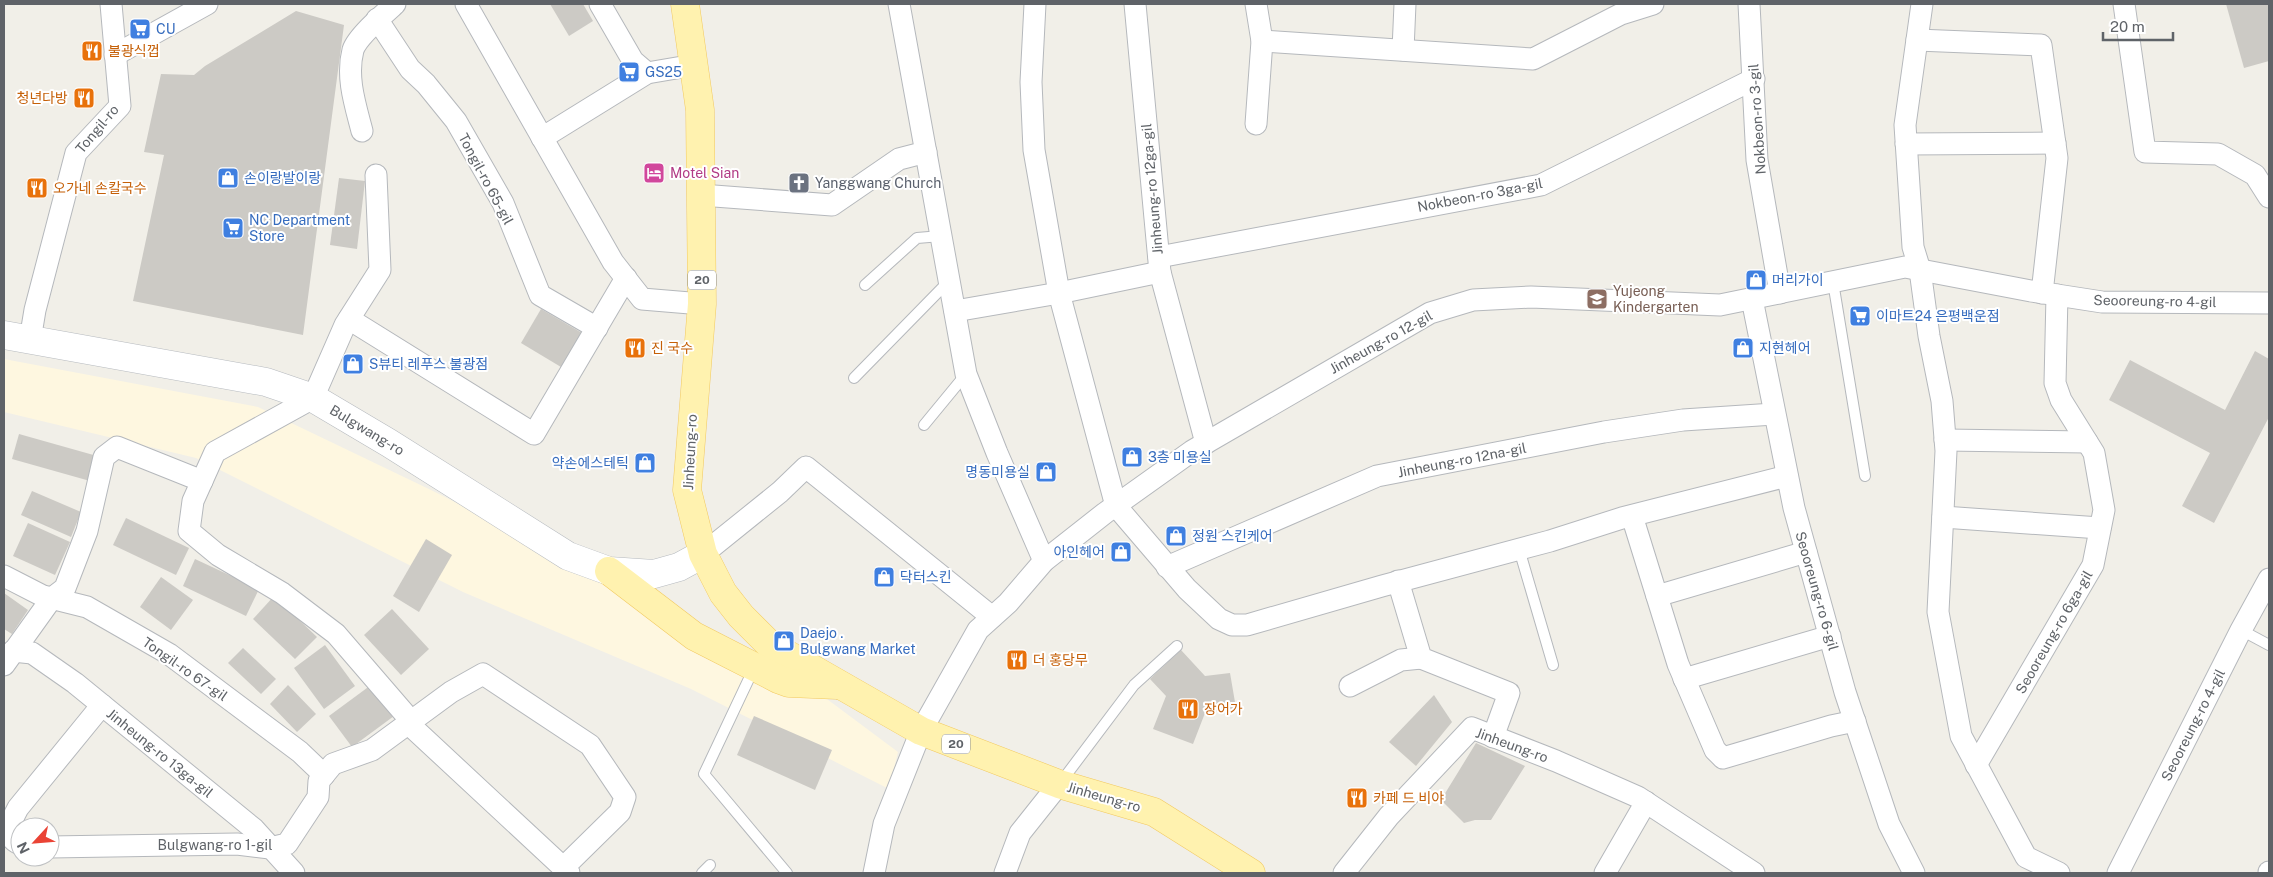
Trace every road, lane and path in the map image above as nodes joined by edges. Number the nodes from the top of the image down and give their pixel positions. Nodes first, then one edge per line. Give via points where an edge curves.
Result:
1 (111, 4) edge
2 (207, 4) edge
3 (395, 4) edge
4 (466, 4) edge
5 (600, 4) edge
6 (685, 4) edge
7 (899, 4) edge
8 (1035, 4) edge
9 (1135, 4) edge
10 (1256, 4) edge
11 (1405, 4) edge
12 (1650, 4) edge
13 (1749, 4) edge
14 (1922, 4) edge
15 (2124, 4) edge
16 (377, 19) junction
17 (1917, 40) junction
18 (1262, 41) junction
19 (1403, 50) junction
20 (115, 55) junction
21 (694, 65) junction
22 (647, 72) junction
23 (1754, 79) junction
24 (1256, 124) dead end
25 (362, 131) dead end
26 (542, 138) junction
27 (1906, 144) junction
28 (2055, 144) junction
29 (926, 152) junction
30 (376, 175) dead end
31 (701, 195) junction
32 (2269, 197) edge
33 (941, 236) junction
34 (1159, 265) junction
35 (1920, 270) junction
36 (626, 278) junction
37 (949, 281) junction
38 (1833, 282) junction
39 (865, 285) dead end
40 (1059, 293) junction
41 (1780, 293) junction
42 (2049, 294) junction
43 (1752, 299) junction
44 (2269, 303) edge
45 (702, 304) junction
46 (955, 311) junction
47 (349, 319) junction
48 (597, 328) junction
49 (4, 335) edge
50 (30, 340) junction
51 (966, 374) junction
52 (854, 378) dead end
53 (313, 398) junction
54 (1774, 414) junction
55 (924, 425) dead end
56 (1945, 440) junction
57 (2087, 442) junction
58 (1206, 443) junction
59 (1786, 476) junction
60 (1865, 476) dead end
61 (202, 481) junction
62 (1116, 506) junction
63 (1632, 516) junction
64 (1943, 516) junction
65 (2100, 528) junction
66 (1519, 549) junction
67 (1806, 552) junction
68 (704, 554) junction
69 (1044, 562) junction
70 (1167, 567) junction
71 (608, 571) junction
72 (4, 576) edge
73 (2269, 579) edge
74 (1398, 581) junction
75 (1657, 596) junction
76 (52, 598) junction
77 (992, 617) junction
78 (2240, 630) junction
79 (1830, 636) junction
80 (2269, 645) edge
81 (1177, 646) dead end
82 (9, 658) edge
83 (1421, 658) junction
84 (1553, 665) dead end
85 (754, 667) junction
86 (1684, 678) junction
87 (840, 685) junction
88 (1350, 686) dead end
89 (102, 705) junction
90 (1855, 721) junction
91 (410, 722) junction
92 (921, 731) junction
93 (1493, 736) junction
94 (1976, 765) junction
95 (324, 775) junction
96 (1059, 784) junction
97 (1646, 802) junction
98 (13, 817) edge
99 (60, 847) edge
100 (270, 848) junction
101 (710, 865) dead end
102 (566, 871) edge
103 (294, 873) edge
104 (702, 873) edge
105 (787, 873) edge
106 (874, 873) edge
107 (1005, 873) edge
108 (1251, 873) edge
109 (1344, 873) edge
110 (1605, 873) edge
111 (1754, 873) edge
112 (1914, 873) edge
113 (2059, 873) edge
114 (2118, 873) edge

1 - 20 street, Tongil-ro
2 - 20 street
3 - 16 street
4 - 26 street
5 - 22 street via 633,61
6 - 21 main road, Jinheung-ro / 20
7 - 29 street
8 - 40 street via 1031,82 1034,150
9 - 34 street, Jinheung-ro 12ga-gil
10 - 18 street
11 - 19 street
12 - 19 street via 1621,14 1532,59
13 - 23 street, Nokbeon-ro 3-gil
14 - 17 street
15 - 32 street via 2145,152 2218,154 2255,175
16 - 25 street via 354,48 350,80
16 - 48 street, Tongil-ro 65-gil via 410,69 456,121 503,203 540,295
17 - 27 street
17 - 28 street via 2041,45
18 - 19 street
18 - 24 street
20 - 50 street, Tongil-ro via 120,106 76,153
21 - 22 street
21 - 31 main road, Jinheung-ro / 20 via 700,110
22 - 26 street
23 - 34 street, Nokbeon-ro 3ga-gil via 1541,185 1274,235
23 - 41 street, Nokbeon-ro 3-gil via 1757,160
26 - 36 street via 613,262
27 - 28 street
27 - 35 street via 1912,247
28 - 42 street via 2057,158
29 - 31 street via 899,159 832,205
29 - 33 street
30 - 47 street via 380,270
31 - 45 main road, Jinheung-ro / 20
33 - 37 street
33 - 39 lane via 916,238
34 - 40 street, Jinheung-ro 12ga-gil
34 - 58 street
35 - 38 street, Seooreung-ro 4-gil via 1906,267
35 - 42 street, Seooreung-ro 4-gil
35 - 56 street via 1942,401
36 - 45 street via 642,299
36 - 48 street
37 - 46 street
37 - 52 lane
38 - 41 street, Seooreung-ro 4-gil
38 - 60 lane
40 - 46 street, Jinheung-ro 12ga-gil
40 - 62 street
41 - 43 street, Seooreung-ro 4-gil
42 - 44 street, Seooreung-ro 4-gil via 2102,302
42 - 57 street, Seooreung-ro 6ga-gil via 2055,384
43 - 54 street, Seooreung-ro 6-gil
43 - 58 street, Jinheung-ro 12-gil via 1720,305 1531,297 1473,300 1430,313
45 - 68 main road, Jinheung-ro / 20 via 687,490
46 - 51 street
47 - 48 street via 534,434
47 - 53 street
49 - 50 main road, Bulgwang-ro
50 - 53 main road, Bulgwang-ro via 266,382
51 - 55 lane
51 - 69 street
53 - 61 street via 215,452
53 - 71 main road, Bulgwang-ro via 389,442 568,556
54 - 59 street, Seooreung-ro 6-gil
54 - 70 street, Jinheung-ro 12na-gil via 1683,420 1604,432 1377,476
56 - 57 street
56 - 64 street
57 - 65 street, Seooreung-ro 6ga-gil via 2094,453 2104,510
58 - 62 street, Jinheung-ro 12-gil
59 - 63 street
59 - 67 street, Seooreung-ro 6-gil
61 - 76 street via 116,447 104,457 87,531 65,588
61 - 91 street via 193,501 189,531 218,555 282,593 336,634
62 - 69 street, Jinheung-ro 12-gil
62 - 70 street
63 - 66 street
63 - 75 street
64 - 65 street
64 - 94 street via 1938,612 1960,736
65 - 94 street, Seooreung-ro 6ga-gil via 2093,565
66 - 74 street
66 - 84 lane
67 - 75 street
67 - 79 street, Seooreung-ro 6-gil
68 - 71 main road, Bulgwang-ro via 679,568 654,574
68 - 77 street via 806,467
68 - 87 main road, Jinheung-ro / 20 via 723,592 769,644
69 - 77 street, Jinheung-ro 12-gil
70 - 74 street via 1219,619 1232,625 1247,625
71 - 85 main road via 694,636
72 - 76 street, Tongil-ro 67-gil
73 - 78 street, Seooreung-ro 4-gil
74 - 83 street
75 - 86 street
76 - 82 street
76 - 95 street, Tongil-ro 67-gil via 87,607 169,654 300,752
77 - 92 street, Jinheung-ro 12-gil via 978,630
78 - 80 lane
78 - 114 street, Seooreung-ro 4-gil
79 - 86 street
79 - 90 street, Seooreung-ro 6-gil
81 - 96 lane via 1134,685
82 - 89 street, Jinheung-ro 13ga-gil via 32,653
83 - 88 street via 1401,660
83 - 93 street via 1509,693
85 - 87 main road via 789,683
85 - 105 lane via 704,774
86 - 90 street via 1715,750 1723,758
87 - 92 main road, Jinheung-ro / 20
89 - 98 street
89 - 100 street, Jinheung-ro 13ga-gil via 254,829
90 - 112 street, Seooreung-ro 6-gil via 1889,824
91 - 95 street via 372,750 333,764
91 - 102 street
91 - 102 street via 451,692 483,674 590,745 625,797 620,812
92 - 96 main road, Jinheung-ro / 20
92 - 106 street, Jinheung-ro 12-gil via 884,824
93 - 97 street, Jinheung-ro
93 - 109 street, Jinheung-ro via 1472,728 1389,816
94 - 113 street via 2026,857
95 - 100 street, Bulgwang-ro 1-gil via 319,781 318,797 287,844
96 - 107 street, Jinheung-ro via 1020,833
96 - 108 main road, Jinheung-ro / 20 via 1154,812
97 - 110 street
97 - 111 street, Jinheung-ro
99 - 100 street, Bulgwang-ro 1-gil via 237,844
100 - 103 street, Jinheung-ro 13ga-gil
101 - 104 lane

